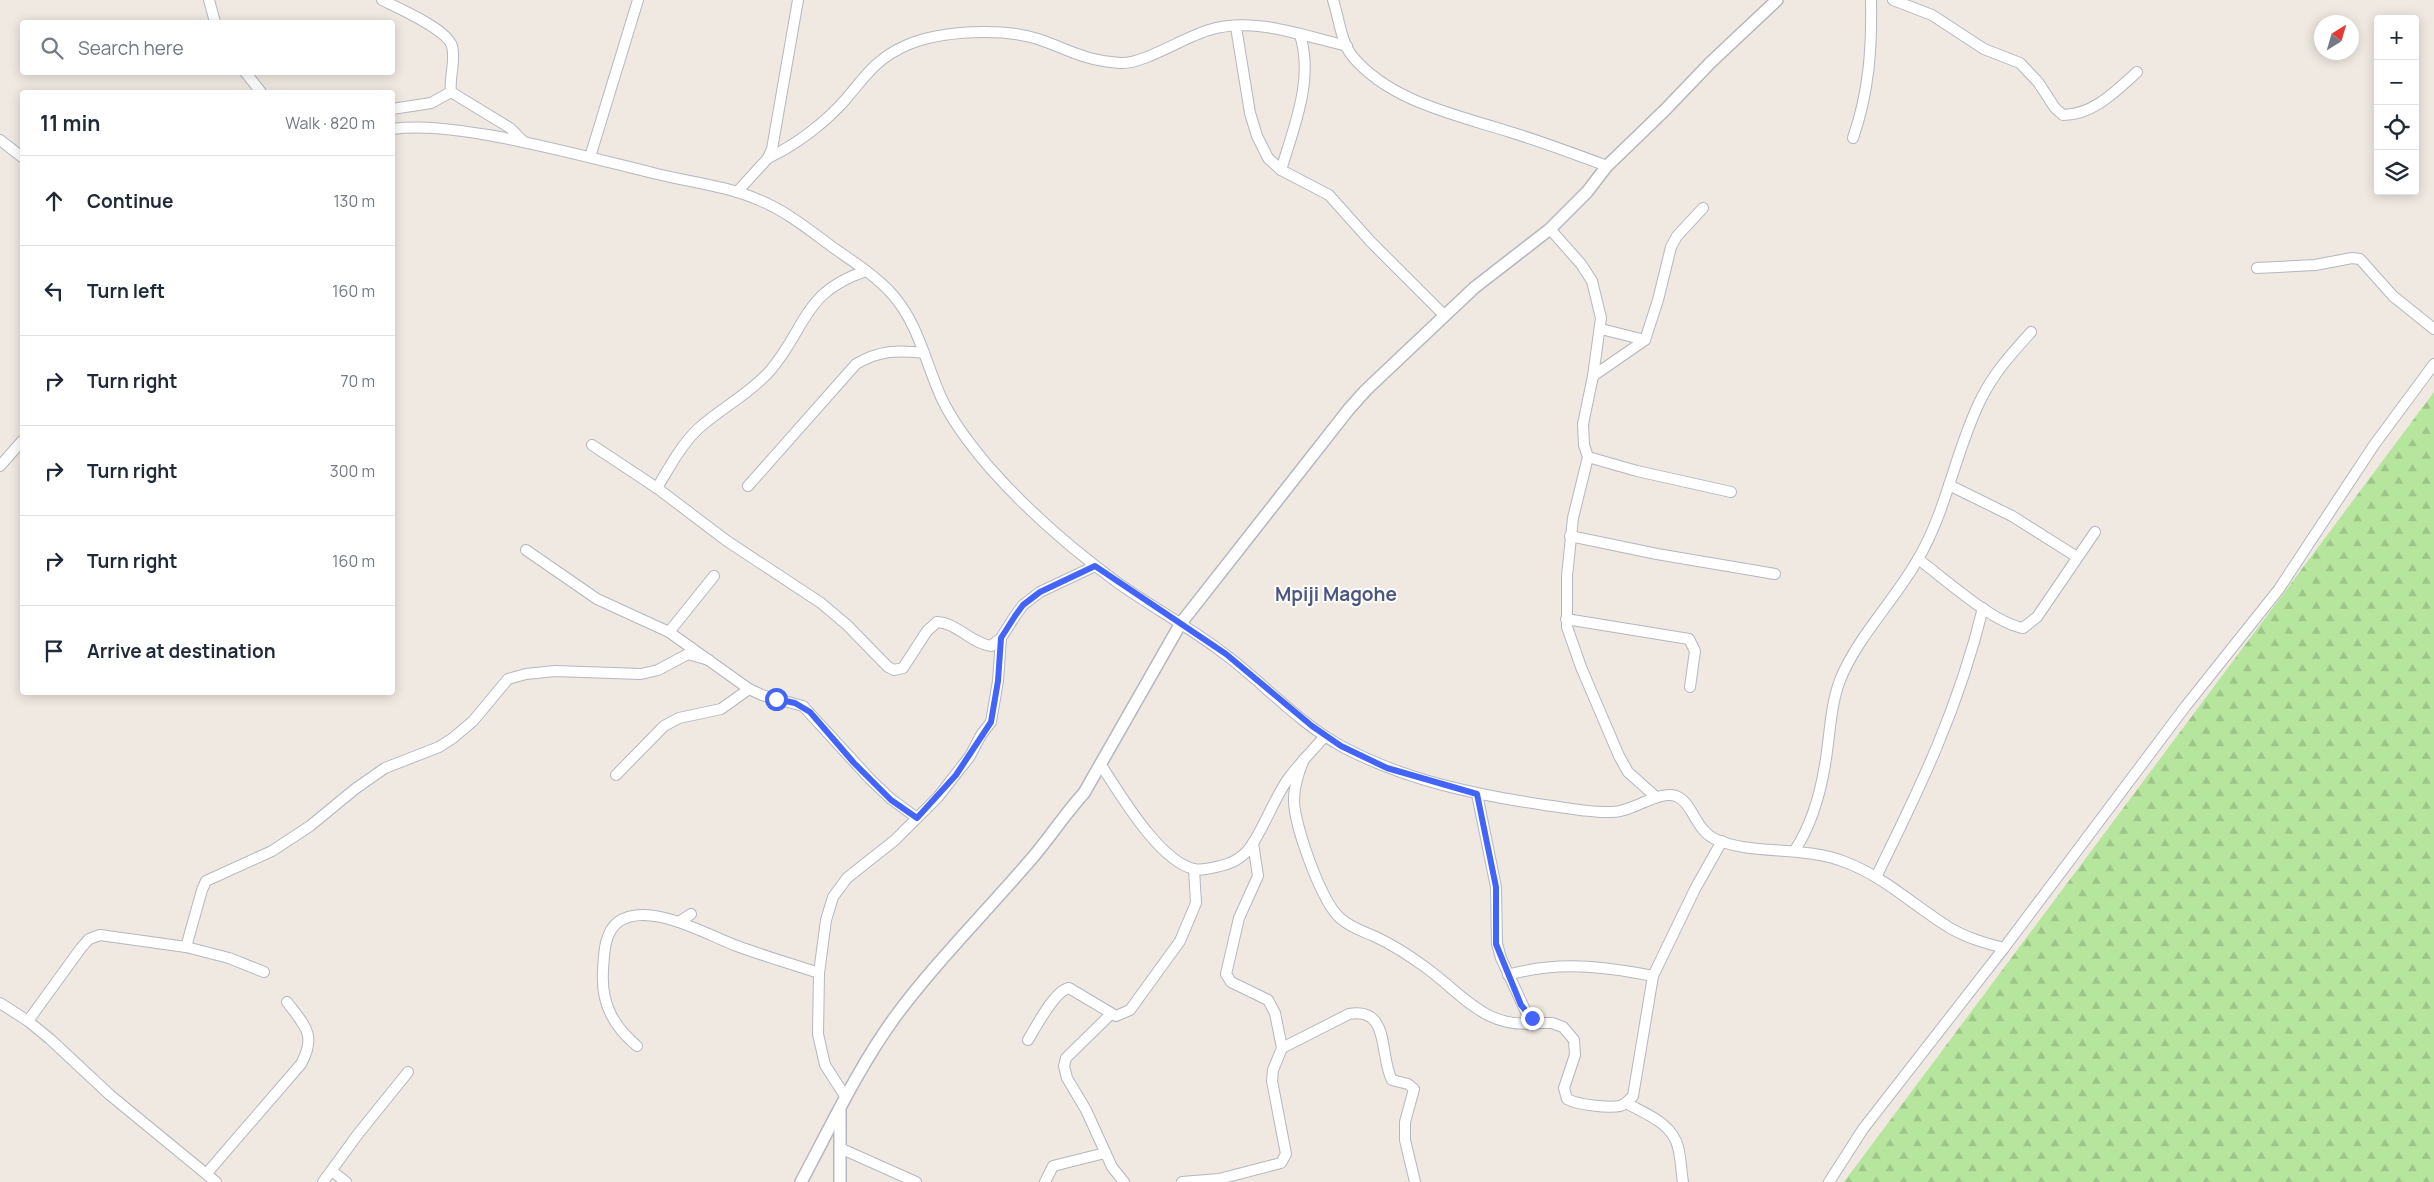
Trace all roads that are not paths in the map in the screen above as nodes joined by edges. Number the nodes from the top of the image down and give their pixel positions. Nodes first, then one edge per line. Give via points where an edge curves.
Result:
1 (209, 0) edge
2 (382, 0) edge
3 (638, 0) edge
4 (798, 0) edge
5 (1333, 0) edge
6 (1776, 0) edge
7 (1871, 0) edge
8 (1893, 0) edge
9 (214, 20) edge
10 (1236, 27) junction
11 (1300, 35) junction
12 (1346, 46) junction
13 (2137, 72) dead end
14 (247, 75) edge
15 (259, 90) edge
16 (451, 92) junction
17 (395, 109) edge
18 (395, 129) edge
19 (1853, 138) dead end
20 (0, 140) edge
21 (524, 142) junction
22 (20, 155) edge
23 (590, 157) junction
24 (768, 158) junction
25 (1607, 166) junction
26 (1281, 170) junction
27 (737, 192) junction
28 (1703, 208) dead end
29 (1550, 229) junction
30 (2257, 268) dead end
31 (866, 271) junction
32 (1444, 315) junction
33 (1601, 329) junction
34 (2434, 329) edge
35 (2031, 332) dead end
36 (1645, 340) junction
37 (924, 353) junction
38 (2434, 364) edge
39 (1593, 376) junction
40 (20, 444) edge
41 (592, 445) dead end
42 (1588, 456) junction
43 (0, 466) edge
44 (1949, 484) junction
45 (748, 486) dead end
46 (657, 488) junction
47 (1731, 492) dead end
48 (2095, 532) dead end
49 (1570, 536) junction
50 (526, 550) dead end
51 (2077, 557) junction
52 (1918, 559) junction
53 (1095, 566) junction
54 (1775, 574) dead end
55 (714, 576) dead end
56 (1983, 608) junction
57 (1566, 619) junction
58 (1180, 623) junction
59 (669, 632) junction
60 (1001, 638) junction
61 (709, 660) junction
62 (1690, 686) dead end
63 (749, 689) junction
64 (1325, 736) junction
65 (1304, 759) junction
66 (1101, 765) junction
67 (616, 775) dead end
68 (1477, 794) junction
69 (1656, 797) junction
70 (917, 818) junction
71 (1722, 841) junction
72 (1254, 843) junction
73 (1795, 850) junction
74 (1194, 869) junction
75 (1876, 877) junction
76 (691, 914) dead end
77 (679, 922) junction
78 (186, 946) junction
79 (2004, 948) junction
80 (264, 972) dead end
81 (819, 973) junction
82 (1508, 975) junction
83 (1652, 976) junction
84 (287, 1002) dead end
85 (0, 1003) edge
86 (1111, 1014) junction
87 (28, 1021) junction
88 (1539, 1022) junction
89 (1028, 1040) dead end
90 (638, 1046) dead end
91 (1282, 1048) junction
92 (408, 1072) dead end
93 (845, 1096) junction
94 (1626, 1103) junction
95 (840, 1109) junction
96 (842, 1149) junction
97 (1105, 1152) junction
98 (332, 1171) junction
99 (207, 1172) junction
100 (216, 1182) edge
101 (323, 1182) edge
102 (346, 1182) edge
103 (801, 1182) edge
104 (840, 1182) edge
105 (916, 1182) edge
106 (1045, 1182) edge
107 (1124, 1182) edge
108 (1182, 1182) edge
109 (1414, 1182) edge
110 (1683, 1182) edge
111 (1829, 1182) edge

1 - 9 street
2 - 16 street via 416,17 452,44
3 - 23 street
4 - 24 street
5 - 12 street
6 - 25 street
7 - 19 street via 1869,77
8 - 13 street via 1932,15 1984,49 2020,63 2063,115 2080,113 2101,102
10 - 11 street via 1269,28
10 - 24 street via 1210,29 1124,63 1082,58 1036,38 995,33 936,36 909,44 880,60 825,119
10 - 26 street via 1243,81 1257,136 1268,158
11 - 12 street
11 - 26 street via 1305,51 1304,82
12 - 25 street via 1364,68 1414,100
14 - 15 street
16 - 17 street via 431,103
16 - 21 street via 510,128
18 - 21 street via 439,129
20 - 22 street
21 - 23 street
23 - 27 street
24 - 27 street
25 - 29 street
26 - 32 street via 1329,195
27 - 31 street via 777,208
28 - 36 street via 1671,247
29 - 32 street
29 - 33 street via 1592,281
30 - 34 street via 2315,266 2360,259 2393,296
31 - 37 street via 888,289 902,307 916,329
31 - 46 street via 840,280 819,297 770,371 696,431
32 - 58 street via 1348,409
33 - 36 street
33 - 39 street
35 - 44 street via 2000,366 1989,384 1968,429
36 - 39 street
37 - 45 street via 890,350 856,364
37 - 53 street via 944,404 976,452 1014,492
38 - 79 street via 2374,445 2279,589 2161,738
39 - 42 street via 1583,424
40 - 43 street
41 - 46 street
42 - 47 street via 1637,471
42 - 49 street
44 - 51 street via 2020,521
44 - 52 street via 1938,518
46 - 60 street via 727,541 821,603 894,670 903,668 927,631 937,622 986,645 991,646
48 - 51 street
49 - 54 street
49 - 57 street
50 - 59 street via 597,600
51 - 56 street via 2037,617 2023,628
52 - 56 street
52 - 73 street via 1841,679 1834,699 1825,765 1814,811
53 - 58 street
53 - 60 street via 1034,596 1019,611
55 - 59 street
56 - 75 street via 1945,732
57 - 62 street via 1689,639 1695,651
57 - 69 street via 1573,646 1619,756 1628,772
58 - 64 street via 1247,671
58 - 66 street
59 - 61 street
60 - 70 street via 991,722 956,775
61 - 63 street
61 - 78 street via 688,654 658,670 641,674 555,671 508,679 473,721 453,738 439,747 385,768 272,851 206,881
63 - 67 street via 721,709 679,718 664,726
63 - 70 street via 803,706 891,800
64 - 65 street
64 - 68 street via 1387,768
65 - 72 street via 1288,780
65 - 88 street via 1295,789 1296,818 1329,907 1353,928 1398,949 1425,967 1480,1011 1508,1023
66 - 74 street via 1133,815 1151,836 1178,862
66 - 93 street via 1084,793 1028,863 978,916 895,1018
68 - 69 street via 1613,812 1632,809
68 - 82 street via 1496,887 1496,944
69 - 71 street via 1668,795 1682,800 1703,830
70 - 81 street via 838,888 826,920
71 - 73 street
71 - 83 street
72 - 74 street via 1230,864
72 - 91 street via 1258,876 1237,924 1226,974 1231,982 1268,1000 1276,1013
73 - 75 street via 1827,855
74 - 86 street via 1196,903 1180,942 1130,1010
75 - 79 street via 1949,928 1979,942
76 - 77 street
77 - 81 street via 736,946
77 - 90 street via 628,916 610,931 604,950 603,993 622,1033
78 - 80 street
78 - 87 street via 100,935 89,939
79 - 111 street via 1863,1129
81 - 93 street via 818,1034 822,1055
82 - 83 street via 1531,968 1579,965
82 - 88 street via 1521,1005
83 - 94 street via 1636,1088
84 - 99 street via 307,1031 309,1049 301,1064
85 - 87 street
86 - 89 street via 1069,988 1064,989
86 - 97 street via 1067,1058 1064,1066
87 - 99 street via 110,1095
88 - 94 street via 1563,1027 1574,1040 1575,1055 1564,1088 1567,1099 1581,1104 1619,1106
91 - 108 street via 1272,1081 1286,1149 1280,1163 1219,1179
91 - 109 street via 1348,1014 1360,1012 1377,1024 1392,1080 1414,1089 1405,1122 1405,1140
92 - 98 street
93 - 95 street
94 - 110 street via 1673,1134
95 - 96 street
95 - 103 street
96 - 104 street
96 - 105 street
97 - 106 street via 1053,1166
97 - 107 street
98 - 101 street
98 - 102 street
99 - 100 street

